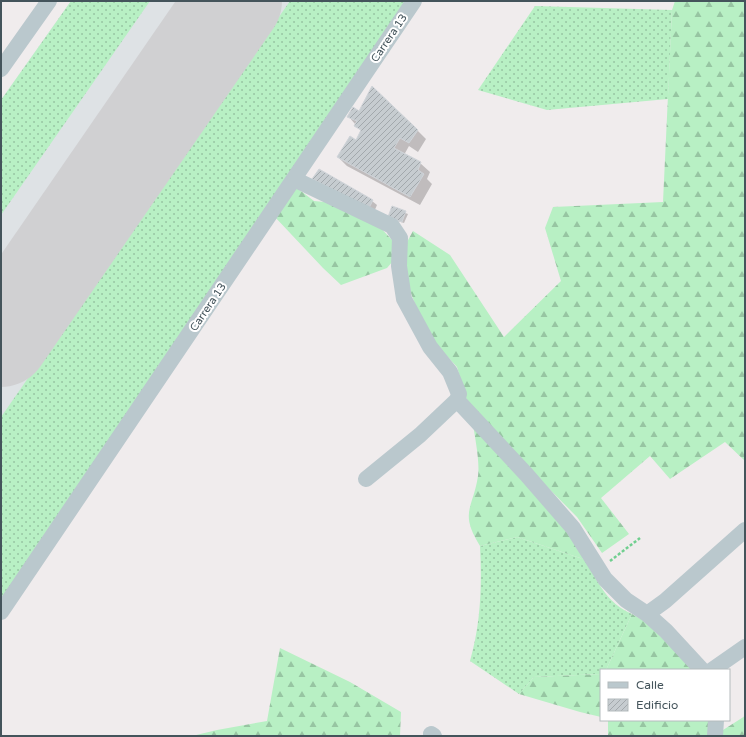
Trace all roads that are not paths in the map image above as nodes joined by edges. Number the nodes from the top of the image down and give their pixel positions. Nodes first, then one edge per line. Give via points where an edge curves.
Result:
1 (49, 1) edge
2 (414, 1) edge
3 (1, 69) edge
4 (294, 179) junction
5 (457, 400) junction
6 (366, 479) dead end
7 (745, 530) edge
8 (1, 612) edge
9 (647, 614) junction
10 (745, 647) edge
11 (701, 669) edge
12 (713, 669) edge
13 (716, 721) edge
14 (715, 736) edge

1 - 3 street
2 - 4 street, Carrera 13
4 - 5 street via 392,226 397,231 400,238 399,266 404,299 430,347 455,381 459,394
4 - 8 street, Carrera 13
5 - 6 street via 420,435
5 - 9 street via 573,528 598,570 626,600
7 - 9 street
9 - 11 street
10 - 12 street
13 - 14 street

